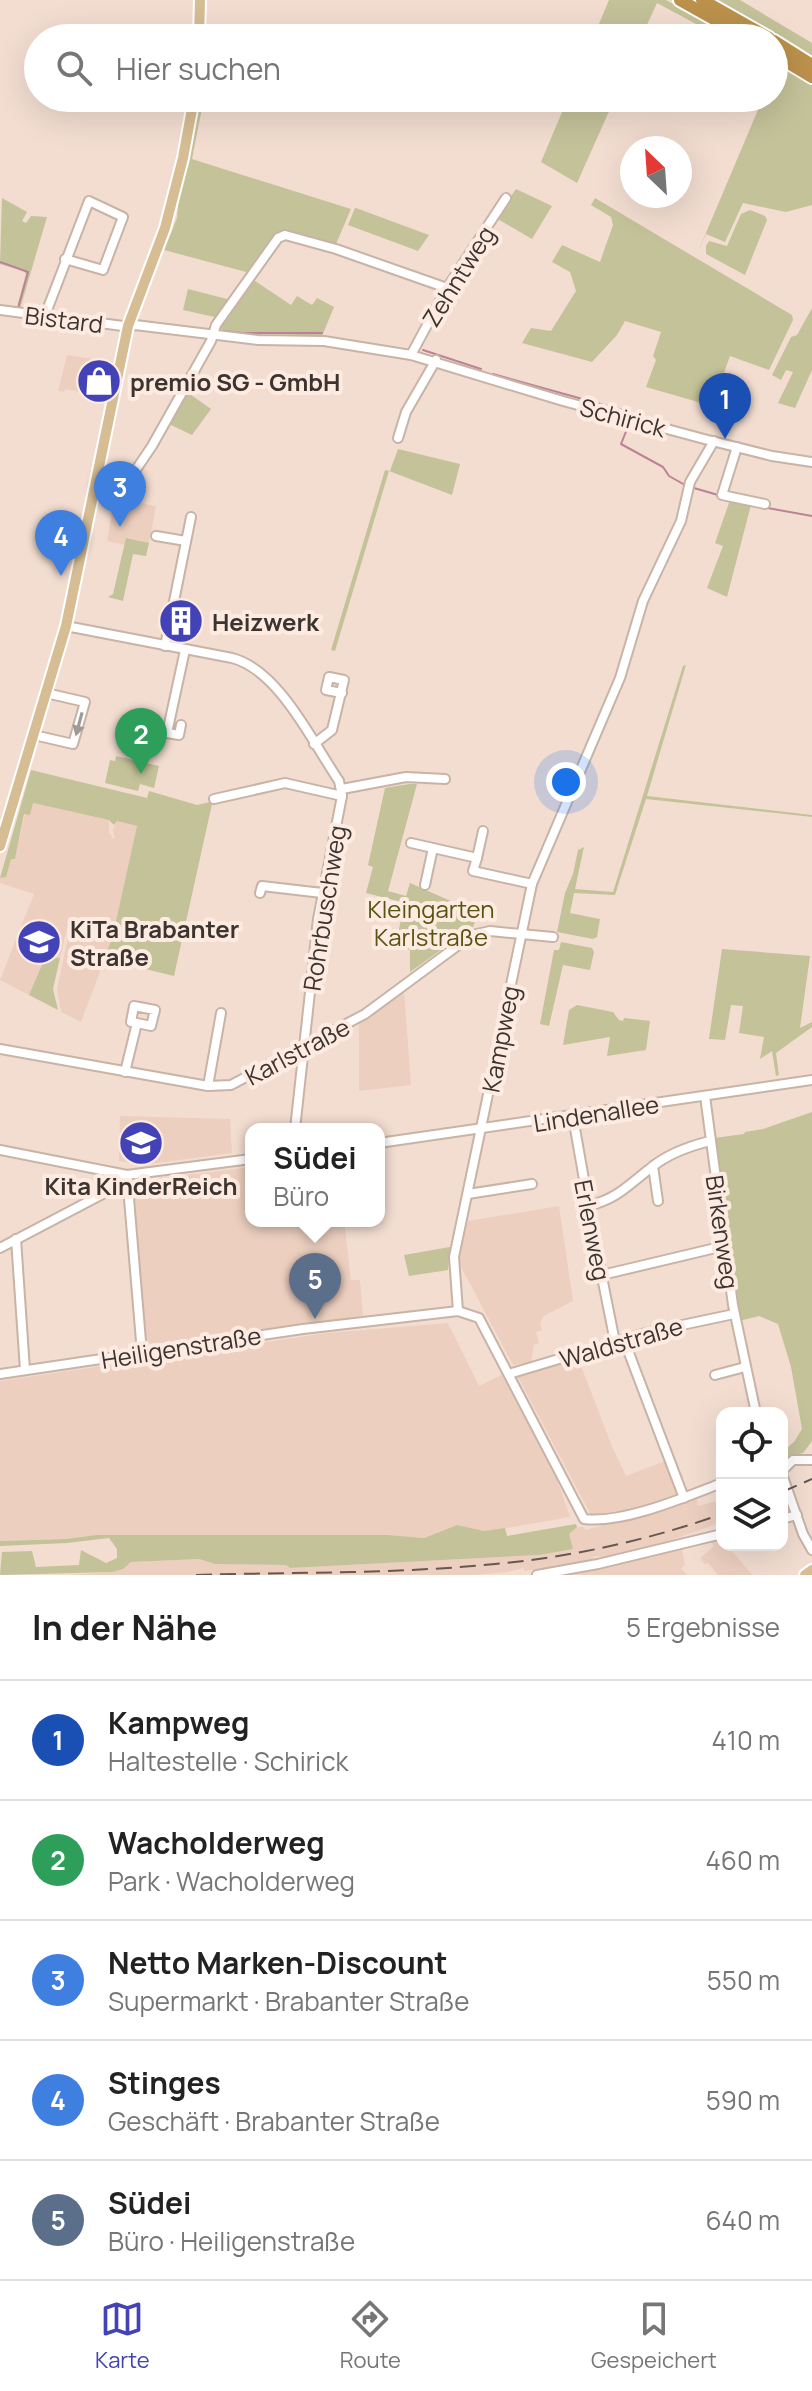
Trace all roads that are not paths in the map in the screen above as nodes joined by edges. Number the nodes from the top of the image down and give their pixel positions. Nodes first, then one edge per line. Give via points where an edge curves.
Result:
1 (200, 0) edge
2 (680, 0) edge
3 (702, 0) edge
4 (199, 24) edge
5 (723, 24) edge
6 (744, 24) edge
7 (788, 50) edge
8 (788, 62) edge
9 (812, 65) edge
10 (812, 77) edge
11 (191, 112) edge
12 (506, 198) dead end
13 (65, 259) junction
14 (447, 288) junction
15 (0, 310) edge
16 (44, 318) junction
17 (128, 326) junction
18 (212, 334) junction
19 (411, 355) junction
20 (436, 360) junction
21 (398, 438) dead end
22 (714, 441) junction
23 (737, 447) junction
24 (812, 462) edge
25 (127, 483) dead end
26 (765, 504) dead end
27 (191, 517) dead end
28 (156, 536) dead end
29 (186, 541) junction
30 (66, 626) junction
31 (165, 646) junction
32 (185, 650) junction
33 (46, 693) junction
34 (342, 693) dead end
35 (181, 725) dead end
36 (34, 735) junction
37 (314, 744) junction
38 (445, 779) dead end
39 (342, 792) junction
40 (214, 799) dead end
41 (483, 831) dead end
42 (411, 843) dead end
43 (0, 846) edge
44 (433, 848) junction
45 (477, 858) junction
46 (532, 884) junction
47 (425, 885) dead end
48 (260, 893) dead end
49 (322, 893) junction
50 (522, 932) junction
51 (553, 937) dead end
52 (221, 1013) dead end
53 (137, 1023) dead end
54 (304, 1048) junction
55 (0, 1049) edge
56 (125, 1072) junction
57 (812, 1080) edge
58 (208, 1086) junction
59 (705, 1096) junction
60 (573, 1117) junction
61 (296, 1123) edge
62 (482, 1130) junction
63 (710, 1141) junction
64 (385, 1142) edge
65 (0, 1150) edge
66 (245, 1160) edge
67 (653, 1166) junction
68 (127, 1175) junction
69 (532, 1184) dead end
70 (468, 1194) junction
71 (658, 1201) dead end
72 (588, 1206) junction
73 (16, 1239) junction
74 (724, 1246) junction
75 (0, 1248) edge
76 (602, 1275) junction
77 (458, 1311) junction
78 (734, 1314) junction
79 (620, 1341) junction
80 (142, 1353) junction
81 (745, 1367) junction
82 (25, 1370) junction
83 (0, 1374) edge
84 (509, 1374) junction
85 (715, 1375) dead end
86 (755, 1407) edge
87 (812, 1460) edge
88 (788, 1466) edge
89 (784, 1479) edge
90 (716, 1485) edge
91 (684, 1498) junction
92 (797, 1515) junction
93 (788, 1517) edge
94 (716, 1535) edge
95 (812, 1550) edge
96 (812, 1570) edge
97 (537, 1575) edge
98 (805, 1575) edge

1 - 4 main road
2 - 5 highway
3 - 6 highway
7 - 9 highway
8 - 10 highway
11 - 17 main road via 165,228
12 - 14 street, Zehntweg
13 - 13 street via 89,201 123,217 103,270
13 - 16 street
14 - 18 street via 285,235
14 - 19 street, Zehntweg
15 - 16 street, Bistard
16 - 17 street, Bistard
17 - 18 street, Schirick
17 - 30 main road
18 - 19 street, Schirick via 324,341
18 - 25 street
19 - 20 street, Schirick
20 - 21 street via 406,412
20 - 22 street, Schirick
22 - 23 street, Schirick
22 - 46 street, Kampweg via 690,482 681,521 643,601 620,678
23 - 24 street, Schirick
23 - 26 street via 722,495
27 - 29 street
28 - 29 street
29 - 31 street
30 - 31 street
30 - 33 main road
31 - 32 street
32 - 35 street via 167,733 179,735
32 - 37 street via 232,658 259,671 277,688
33 - 36 main road
33 -> 36 street via 85,702 73,744
34 - 37 street via 332,730
36 - 43 main road
37 - 39 street
38 - 39 street via 406,777
39 - 40 street via 285,783
39 - 49 street, Rohrbuschweg
41 - 45 street
42 - 44 street
44 - 45 street
44 - 47 street
45 - 46 street via 473,871
46 - 50 street, Kampweg
48 - 49 street via 262,886
49 - 54 street, Rohrbuschweg
50 - 51 street, Karlstraße
50 - 54 street, Karlstraße via 472,935 365,1014
50 - 62 street, Kampweg
52 - 58 street
53 - 56 street
54 - 58 street, Karlstraße via 231,1085
54 - 61 street, Rohrbuschweg
55 - 56 street, Karlstraße
56 - 58 street, Karlstraße
57 - 59 street, Lindenallee
59 - 60 street, Lindenallee
59 - 63 street, Birkenweg
60 - 62 street, Lindenallee
60 - 72 street, Erlenweg
62 - 64 street, Lindenallee
62 - 70 street, Kampweg
63 - 67 street
63 - 74 street, Birkenweg
65 - 68 street
66 - 68 street
67 - 71 street
67 - 72 street via 625,1191
68 - 73 street via 118,1186
68 - 80 street
69 - 70 street
70 - 77 street, Kampweg via 454,1257
72 - 76 street, Erlenweg
73 - 75 street
73 - 82 street
74 - 76 street
74 - 78 street, Birkenweg
76 - 79 street, Erlenweg
77 - 80 street, Heiligenstraße
77 - 84 street via 479,1318
78 - 79 street, Waldstraße
78 - 81 street, Birkenweg
79 - 84 street, Waldstraße
79 - 91 street, Erlenweg
80 - 82 street, Heiligenstraße
81 - 85 street
81 - 86 street, Birkenweg
82 - 83 street, Heiligenstraße
84 - 91 street via 584,1519 595,1521
87 - 88 street via 793,1460
89 - 92 street
90 - 91 street
92 - 93 street
92 - 95 street
94 - 97 street
96 - 98 main road

